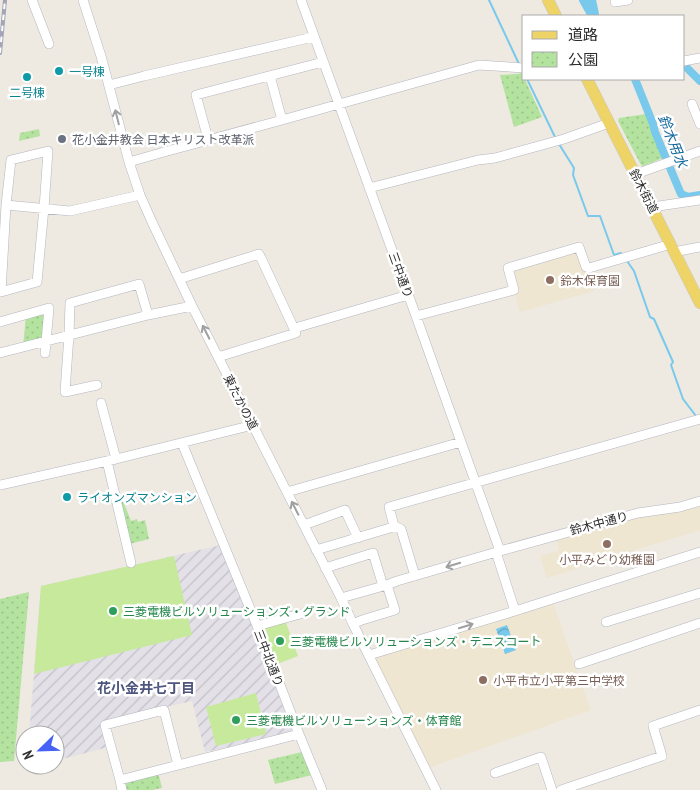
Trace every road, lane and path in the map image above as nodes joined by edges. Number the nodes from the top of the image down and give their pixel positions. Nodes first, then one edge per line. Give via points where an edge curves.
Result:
1 (32, 0) edge
2 (83, 0) edge
3 (301, 0) edge
4 (548, 0) edge
5 (628, 0) edge
6 (615, 2) dead end
7 (556, 15) edge
8 (314, 36) junction
9 (49, 44) dead end
10 (700, 58) edge
11 (685, 61) edge
12 (323, 62) junction
13 (522, 68) edge
14 (270, 76) junction
15 (588, 80) edge
16 (109, 85) junction
17 (338, 104) junction
18 (692, 104) dead end
19 (282, 120) junction
20 (609, 123) junction
21 (700, 124) edge
22 (208, 139) junction
23 (700, 151) edge
24 (129, 162) junction
25 (636, 174) junction
26 (369, 188) junction
27 (140, 194) junction
28 (700, 200) edge
29 (6, 205) junction
30 (652, 206) junction
31 (44, 208) junction
32 (700, 247) edge
33 (672, 248) junction
34 (179, 279) junction
35 (408, 295) junction
36 (700, 303) edge
37 (192, 306) junction
38 (148, 316) junction
39 (416, 316) junction
40 (0, 322) edge
41 (295, 328) junction
42 (69, 335) junction
43 (46, 342) junction
44 (45, 352) dead end
45 (0, 353) edge
46 (218, 356) junction
47 (97, 385) dead end
48 (101, 403) dead end
49 (698, 420) edge
50 (252, 425) junction
51 (461, 442) junction
52 (182, 443) junction
53 (111, 460) junction
54 (476, 483) junction
55 (0, 485) edge
56 (287, 492) junction
57 (700, 501) edge
58 (304, 525) junction
59 (394, 526) junction
60 (358, 538) junction
61 (316, 550) junction
62 (498, 551) junction
63 (700, 552) edge
64 (131, 563) dead end
65 (325, 568) junction
66 (415, 576) junction
67 (385, 586) junction
68 (700, 593) edge
69 (341, 598) junction
70 (515, 611) junction
71 (300, 614) dead end
72 (606, 622) dead end
73 (700, 623) edge
74 (353, 624) junction
75 (257, 626) junction
76 (369, 655) junction
77 (579, 664) dead end
78 (700, 710) edge
79 (298, 734) junction
80 (178, 765) junction
81 (495, 772) dead end
82 (120, 780) junction
83 (122, 790) edge
84 (322, 790) edge
85 (436, 790) edge
86 (552, 790) edge
87 (561, 790) edge

1 - 9 street
2 - 16 street, 東たかの道
3 - 8 street, 三中通り
4 - 7 main road
5 - 6 street
8 - 12 street, 三中通り
8 - 16 street
10 - 11 street
12 - 14 street
12 - 17 street, 三中通り
13 - 17 street via 479,64
14 - 19 street
14 - 22 street via 196,95
15 - 20 main road, 鈴木街道
24 -> 16 street, 東たかの道
17 - 19 street
17 - 26 street, 三中通り
18 - 21 street
19 - 22 street
20 - 25 main road, 鈴木街道
20 - 26 street via 495,158
22 - 24 street
23 - 25 street
24 - 27 street, 東たかの道
25 - 30 main road, 鈴木街道
26 - 35 street, 三中通り
27 - 31 street via 70,212
27 - 34 street, 東たかの道
28 - 30 street
29 - 31 street
29 - 31 street via 12,160 48,151
29 - 31 street via 1,292 37,282
30 - 33 main road, 鈴木街道
32 - 33 street
33 - 36 main road, 鈴木街道
33 - 39 street via 589,268 578,247 508,268 514,290
34 - 37 street, 東たかの道
34 - 41 street via 259,254
35 - 39 street, 三中通り
35 - 41 street
37 - 38 street
46 -> 37 street, 東たかの道
38 - 42 street
38 - 42 street via 140,284 70,303
39 - 51 street, 三中通り
40 - 43 street via 49,308
41 - 46 street via 296,333
42 - 43 street
42 - 47 street via 65,392
43 - 44 street
43 - 45 street
46 - 50 street, 東たかの道
48 - 53 street
49 - 54 street
50 - 52 street
50 - 56 street, 東たかの道
51 - 54 street, 三中通り
51 - 56 street
52 - 53 street
52 - 75 street, 三中北通り
53 - 55 street
53 - 64 street
54 - 59 street via 389,507
54 - 62 street, 三中通り
58 -> 56 street, 東たかの道
57 - 62 street, 鈴木中通り via 638,513
58 - 60 street via 345,510
58 - 61 street, 東たかの道
59 - 60 street
59 - 66 street via 401,529
60 - 61 street
61 - 65 street, 東たかの道
62 -> 66 street, 鈴木中通り
62 - 70 street, 三中通り
63 - 70 street
65 - 67 street via 373,553
65 - 69 street, 東たかの道
66 - 67 street, 鈴木中通り
67 - 69 street, 鈴木中通り
67 - 74 street via 395,610
68 - 72 street
69 - 74 street, 東たかの道
76 -> 70 street
71 - 75 street
73 - 77 street
74 - 76 street, 東たかの道
75 - 79 street, 三中北通り
76 - 85 street, 東たかの道
78 - 87 street via 653,726 662,756
79 - 80 street
79 - 84 street, 三中北通り
80 - 82 street
80 - 82 street via 164,710 105,725
81 - 86 street via 541,757
82 - 83 street

